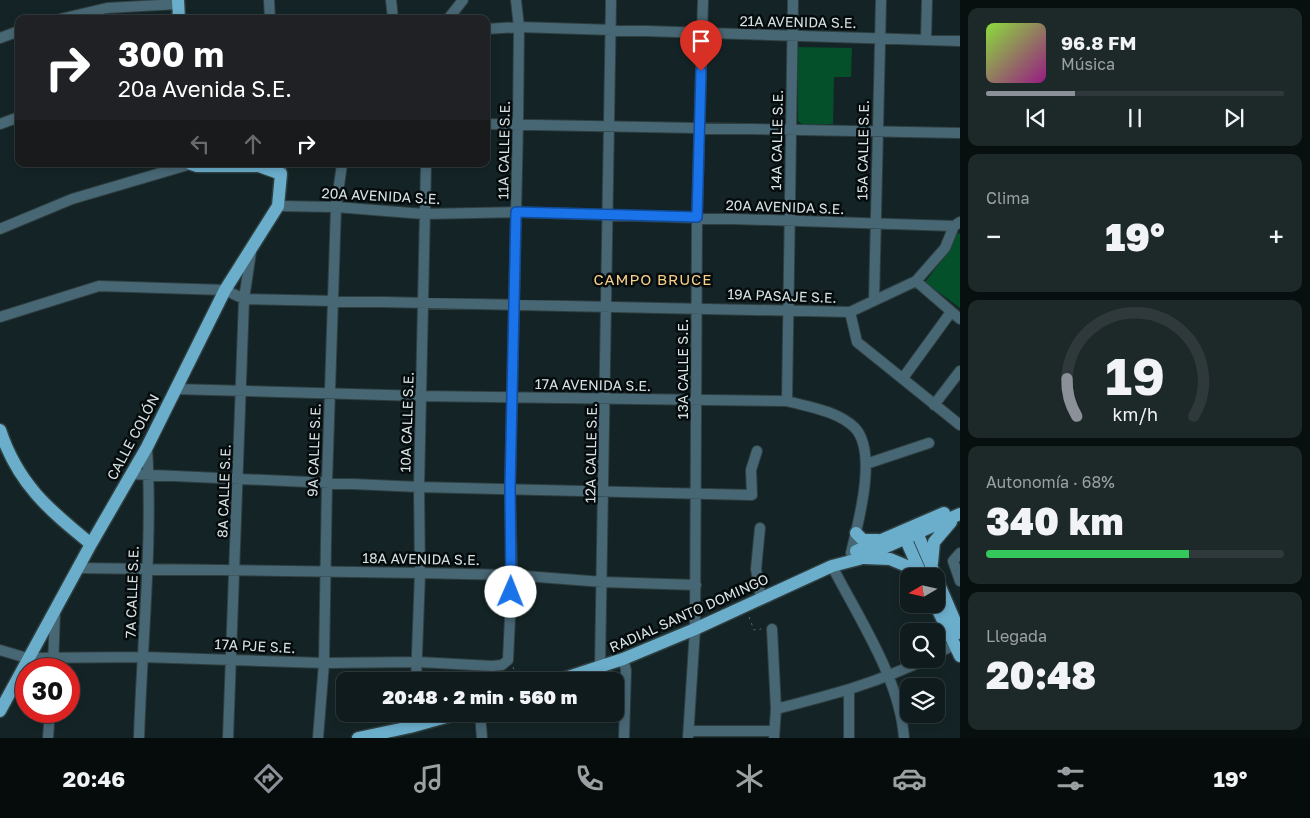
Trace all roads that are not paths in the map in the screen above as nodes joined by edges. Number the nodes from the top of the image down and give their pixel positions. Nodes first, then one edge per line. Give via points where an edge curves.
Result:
1 (269, 0) edge
2 (391, 0) edge
3 (463, 0) edge
4 (516, 0) edge
5 (611, 0) edge
6 (703, 0) edge
7 (793, 0) edge
8 (881, 0) edge
9 (927, 0) edge
10 (178, 2) edge
11 (77, 15) edge
12 (179, 15) edge
13 (270, 15) edge
14 (393, 15) edge
15 (451, 15) edge
16 (519, 27) junction
17 (490, 29) edge
18 (611, 31) junction
19 (15, 32) edge
20 (702, 34) junction
21 (793, 36) junction
22 (0, 38) edge
23 (880, 38) junction
24 (926, 40) junction
25 (960, 41) edge
26 (15, 118) edge
27 (518, 123) junction
28 (0, 124) edge
29 (490, 124) edge
30 (609, 126) junction
31 (700, 127) junction
32 (791, 129) junction
33 (877, 131) junction
34 (960, 133) edge
35 (181, 167) edge
36 (266, 167) edge
37 (342, 167) edge
38 (426, 167) edge
39 (281, 169) edge
40 (278, 206) junction
41 (336, 207) junction
42 (516, 212) junction
43 (424, 214) junction
44 (608, 215) junction
45 (697, 217) junction
46 (790, 220) junction
47 (957, 224) edge
48 (876, 225) junction
49 (0, 229) edge
50 (252, 246) junction
51 (916, 281) junction
52 (225, 290) junction
53 (244, 299) junction
54 (333, 301) junction
55 (874, 301) junction
56 (424, 304) junction
57 (513, 304) junction
58 (606, 306) junction
59 (697, 307) junction
60 (788, 310) junction
61 (850, 312) junction
62 (951, 312) junction
63 (0, 317) edge
64 (960, 319) edge
65 (960, 371) edge
66 (903, 378) junction
67 (175, 389) junction
68 (241, 391) junction
69 (330, 393) junction
70 (422, 396) junction
71 (512, 397) junction
72 (606, 399) junction
73 (696, 401) junction
74 (787, 401) junction
75 (934, 405) junction
76 (960, 425) edge
77 (0, 430) edge
78 (929, 443) dead end
79 (2, 445) edge
80 (147, 447) junction
81 (757, 451) dead end
82 (866, 464) junction
83 (131, 474) junction
84 (149, 476) junction
85 (238, 479) junction
86 (327, 482) junction
87 (419, 486) junction
88 (510, 488) junction
89 (604, 491) junction
90 (696, 495) junction
91 (960, 507) edge
92 (960, 514) edge
93 (760, 528) dead end
94 (916, 530) junction
95 (856, 533) junction
96 (904, 535) junction
97 (880, 540) junction
98 (91, 544) junction
99 (960, 553) edge
100 (855, 556) junction
101 (932, 562) junction
102 (832, 566) junction
103 (77, 568) junction
104 (908, 568) edge
105 (919, 568) edge
106 (147, 569) junction
107 (235, 570) junction
108 (327, 571) junction
109 (420, 573) junction
110 (512, 575) junction
111 (603, 582) junction
112 (960, 582) edge
113 (696, 585) junction
114 (762, 598) junction
115 (54, 610) junction
116 (939, 613) edge
117 (772, 628) dead end
118 (696, 629) junction
119 (960, 632) edge
120 (0, 650) edge
121 (957, 650) edge
122 (54, 657) junction
123 (143, 657) junction
124 (27, 658) junction
125 (232, 658) junction
126 (623, 659) junction
127 (508, 660) joint
128 (418, 662) junction
129 (324, 663) junction
130 (600, 667) junction
131 (908, 668) edge
132 (417, 672) edge
133 (584, 672) edge
134 (889, 677) junction
135 (15, 681) edge
136 (849, 690) junction
137 (776, 709) junction
138 (0, 710) edge
139 (411, 722) edge
140 (428, 722) edge
141 (481, 722) edge
142 (49, 723) edge
143 (410, 727) junction
144 (689, 734) edge
145 (774, 735) edge
146 (48, 738) edge
147 (139, 738) edge
148 (228, 738) edge
149 (318, 738) edge
150 (358, 738) edge
151 (482, 738) edge
152 (624, 738) edge
153 (849, 738) edge
154 (904, 738) edge

1 - 13 street
2 - 14 street
3 - 15 street
4 - 16 street, 11A CALLE S.E.
5 - 18 street, 12A CALLE S.E.
6 - 20 street, 13A CALLE S.E.
7 - 21 street, 14A CALLE S.E.
8 - 23 street, 15A CALLE S.E.
9 - 24 street
10 - 11 street via 107,8
10 - 12 main road
16 - 17 street, 21A AVENIDA S.E.
16 - 18 street, 21A AVENIDA S.E.
16 - 27 street, 11A CALLE S.E.
18 - 20 street, 21A AVENIDA S.E.
18 - 30 street, 12A CALLE S.E.
19 - 22 street
20 - 21 street, 21A AVENIDA S.E.
20 - 31 street, 13A CALLE S.E.
21 - 23 street, 21A AVENIDA S.E.
21 - 32 street, 14A CALLE S.E.
23 - 24 street, 21A AVENIDA S.E.
23 - 33 street, 15A CALLE S.E.
24 - 25 street, 21A AVENIDA S.E.
26 - 28 street
27 - 29 street
27 - 30 street
27 - 42 street, 11A CALLE S.E.
30 - 31 street
30 - 44 street, 12A CALLE S.E.
31 - 32 street
31 - 45 street, 13A CALLE S.E.
32 - 33 street
32 - 46 street, 14A CALLE S.E.
33 - 34 street
33 - 48 street, 15A CALLE S.E.
35 - 49 street via 72,199
36 - 39 main road
37 - 41 street, 9A CALLE S.E.
38 - 43 street, 10A CALLE S.E.
39 - 40 main road, CALLE COLÓN
40 - 41 street, 20A AVENIDA S.E.
40 - 50 main road, CALLE COLÓN
41 - 43 street, 20A AVENIDA S.E.
41 - 54 street, 9A CALLE S.E.
42 - 43 street, 20A AVENIDA S.E.
42 - 44 street, 20A AVENIDA S.E.
42 - 57 street, 11A CALLE S.E.
43 - 56 street, 10A CALLE S.E.
44 - 45 street, 20A AVENIDA S.E.
44 - 58 street, 12A CALLE S.E.
45 - 46 street, 20A AVENIDA S.E.
45 - 59 street, 13A CALLE S.E.
46 - 48 street, 20A AVENIDA S.E.
46 - 60 street, 14A CALLE S.E.
47 - 48 street, 20A AVENIDA S.E.
47 - 51 street, 19A PASAJE S.E. via 946,248
48 - 55 street, 15A CALLE S.E.
50 - 52 main road, CALLE COLÓN
50 - 53 street, 8A CALLE S.E.
51 - 55 street, 19A PASAJE S.E.
51 - 62 street
52 - 53 street
52 - 63 street via 98,286
52 - 67 main road, CALLE COLÓN
53 - 54 street
53 - 68 street, 8A CALLE S.E.
54 - 56 street
54 - 69 street, 9A CALLE S.E.
55 - 61 street, 19A PASAJE S.E.
56 - 57 street
56 - 70 street, 10A CALLE S.E.
57 - 58 street, 19A PASAJE S.E.
57 - 71 street, 11A CALLE S.E.
58 - 59 street, 19A PASAJE S.E.
58 - 72 street, 12A CALLE S.E.
59 - 60 street, 19A PASAJE S.E.
59 - 73 street, 13A CALLE S.E.
60 - 61 street, 19A PASAJE S.E.
60 - 74 street, 14A CALLE S.E.
61 - 66 street via 857,342
62 - 64 street
62 - 66 street
65 - 75 street
66 - 75 street
67 - 68 street, 17A AVENIDA S.E.
67 - 80 main road, CALLE COLÓN
68 - 69 street, 17A AVENIDA S.E.
68 - 85 street, 8A CALLE S.E.
69 - 70 street, 17A AVENIDA S.E.
69 - 86 street, 9A CALLE S.E.
70 - 71 street, 17A AVENIDA S.E.
70 - 87 street, 10A CALLE S.E.
71 - 72 street, 17A AVENIDA S.E.
71 - 88 street, 11A CALLE S.E.
72 - 73 street, 17A AVENIDA S.E.
72 - 89 street, 12A CALLE S.E.
73 - 74 street, 17A AVENIDA S.E.
73 - 90 street, 13A CALLE S.E.
74 - 82 street, 17A AVENIDA S.E. via 827,412 854,428 861,439
75 - 76 street
77 - 79 main road
78 - 82 street
79 - 98 main road via 32,491 57,517
80 - 83 main road, CALLE COLÓN
80 - 84 street, 7A CALLE S.E.
81 - 90 street via 751,470 752,495
82 - 95 street
83 - 84 street
83 - 98 main road, CALLE COLÓN
84 - 85 street
84 - 106 street, 7A CALLE S.E.
85 - 86 street
85 - 107 street, 8A CALLE S.E.
86 - 87 street
86 - 108 street, 9A CALLE S.E.
87 - 88 street
87 - 109 street, 10A CALLE S.E.
88 - 89 street
88 - 110 street, 11A CALLE S.E.
89 - 90 street
89 - 111 street, 12A CALLE S.E.
90 - 113 street, 13A CALLE S.E.
91 - 94 main road, RADIAL SANTO DOMINGO
92 - 94 main road, RADIAL SANTO DOMINGO
92 - 101 main road via 934,542
93 - 114 street via 756,569
94 - 96 main road, RADIAL SANTO DOMINGO
94 - 101 main road
95 - 97 main road via 863,540
95 - 100 street
96 - 97 main road, RADIAL SANTO DOMINGO
96 - 100 main road, RADIAL SANTO DOMINGO
96 - 105 main road
97 - 100 main road, RADIAL SANTO DOMINGO
98 - 103 main road, CALLE COLÓN
99 - 112 street via 953,561
100 - 102 main road, RADIAL SANTO DOMINGO
100 - 104 main road via 890,560
101 - 119 main road
102 - 114 main road, RADIAL SANTO DOMINGO
102 - 134 street
103 - 106 street, 18A AVENIDA S.E.
103 - 115 main road, CALLE COLÓN
106 - 107 street, 18A AVENIDA S.E.
106 - 123 street, 7A CALLE S.E.
107 - 108 street, 18A AVENIDA S.E.
107 - 125 street, 8A CALLE S.E.
108 - 109 street, 18A AVENIDA S.E.
108 - 129 street, 9A CALLE S.E.
109 - 110 street, 18A AVENIDA S.E.
109 - 128 street, 10A CALLE S.E.
110 - 111 street, 18A AVENIDA S.E.
110 - 127 street, 11A CALLE S.E.
111 - 113 street, 18A AVENIDA S.E.
111 - 130 street, 12A CALLE S.E.
113 - 118 street, 13A CALLE S.E.
114 - 118 main road, RADIAL SANTO DOMINGO
115 - 122 street
115 - 124 main road, CALLE COLÓN
116 - 121 main road
117 - 137 street
118 - 126 main road, RADIAL SANTO DOMINGO
118 - 144 street, 13A CALLE S.E.
120 - 124 street, 17A PJE S.E.
122 - 123 street, 17A PJE S.E.
122 - 124 street, 17A PJE S.E.
123 - 125 street, 17A PJE S.E.
123 - 147 street, 7A CALLE S.E.
125 - 129 street, 17A PJE S.E.
125 - 148 street, 8A CALLE S.E.
126 - 130 main road, RADIAL SANTO DOMINGO
126 - 152 street via 626,670
127 - 128 street, 17A PJE S.E. via 502,665 492,666
128 - 129 street, 17A PJE S.E.
128 - 132 street, 10A CALLE S.E.
129 - 149 street, 9A CALLE S.E.
130 - 133 main road, RADIAL SANTO DOMINGO
131 - 134 street
134 - 136 street
134 - 154 street
135 - 138 main road, CALLE COLÓN
136 - 137 street
136 - 153 street
137 - 145 street
139 - 143 street
140 - 143 main road
141 - 151 street
142 - 146 street
143 - 150 main road
144 - 145 street

